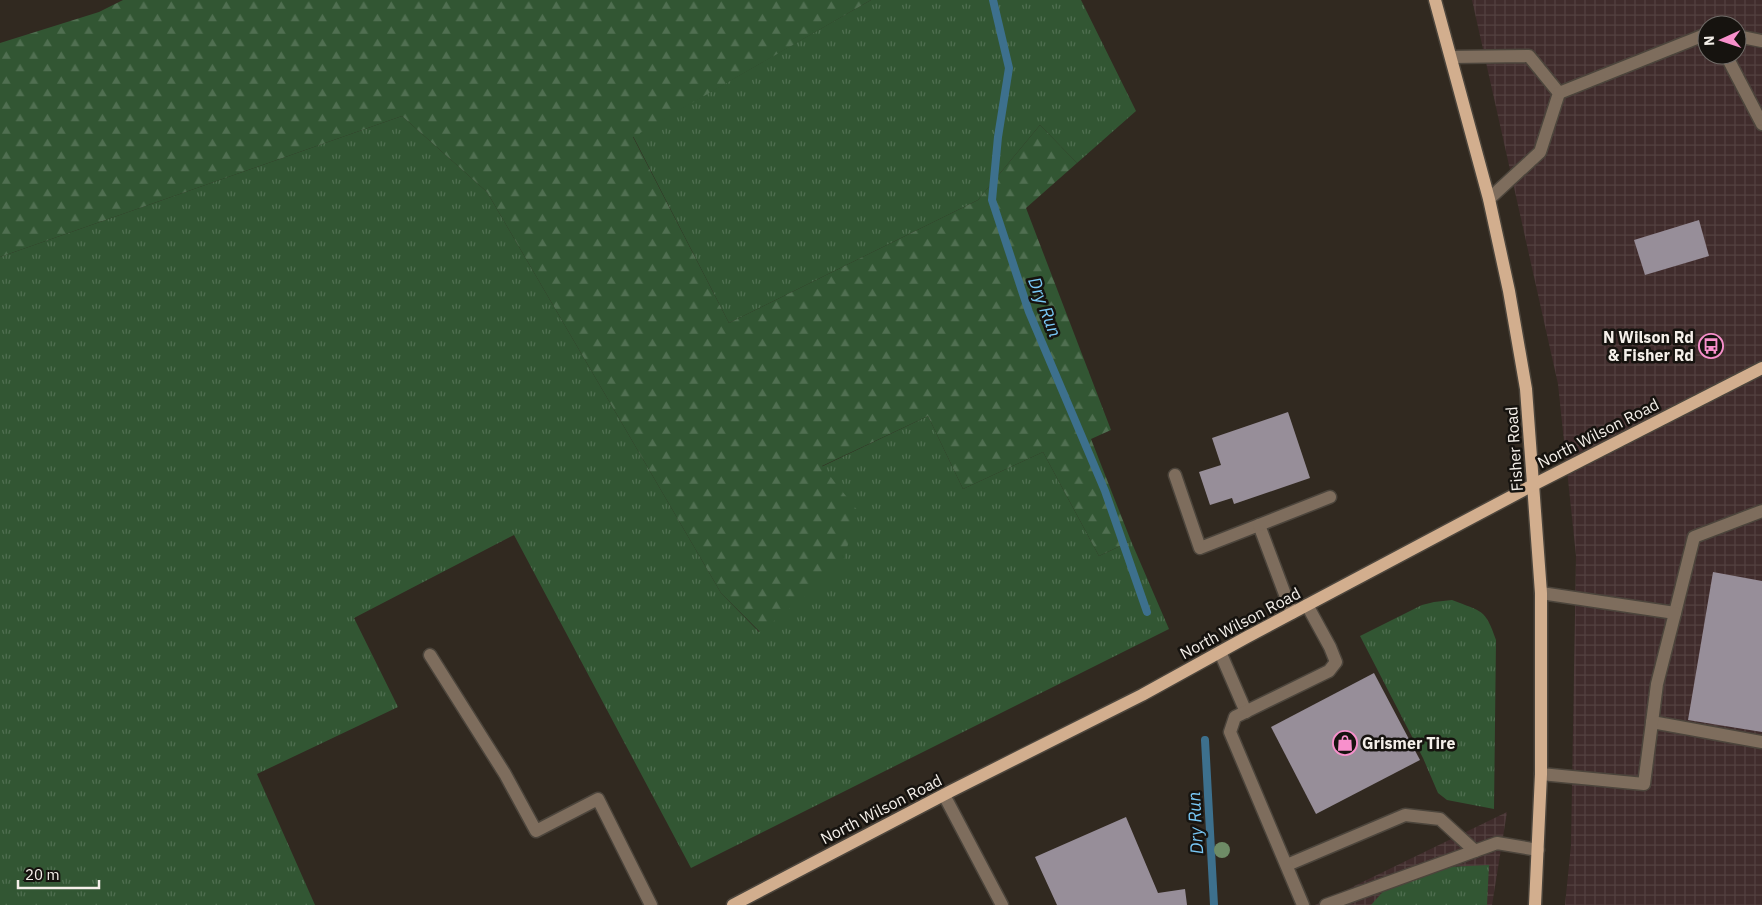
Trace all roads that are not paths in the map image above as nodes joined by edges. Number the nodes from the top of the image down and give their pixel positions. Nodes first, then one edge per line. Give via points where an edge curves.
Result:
1 (1435, 0) edge
2 (1697, 38) edge
3 (1747, 38) edge
4 (1762, 41) edge
5 (1451, 57) junction
6 (1731, 65) edge
7 (1559, 93) junction
8 (1762, 124) edge
9 (1489, 199) junction
10 (1762, 368) edge
11 (1175, 475) dead end
12 (1533, 485) junction
13 (1330, 497) dead end
14 (1762, 511) edge
15 (1259, 524) junction
16 (1541, 593) junction
17 (1306, 605) junction
18 (1292, 613) junction
19 (1675, 613) junction
20 (1220, 652) junction
21 (430, 655) dead end
22 (1246, 712) junction
23 (1652, 722) junction
24 (1762, 742) edge
25 (1540, 774) junction
26 (944, 795) junction
27 (1538, 850) junction
28 (1475, 851) junction
29 (1287, 865) junction
30 (652, 905) edge
31 (733, 905) edge
32 (1002, 905) edge
33 (1303, 905) edge
34 (1326, 905) edge
35 (1535, 905) edge

1 - 5 main road, Fisher Road
2 - 7 lane
3 - 4 lane
5 - 7 lane via 1529,56
5 - 9 main road, Fisher Road
6 - 8 lane
7 - 9 lane via 1540,152
9 - 12 main road, Fisher Road via 1526,389
10 - 12 main road, North Wilson Road
11 - 15 lane via 1200,548
12 - 16 main road, Fisher Road
12 - 17 main road, North Wilson Road
13 - 15 lane
14 - 19 lane via 1694,537
15 - 18 lane
16 - 19 lane
16 - 25 main road, Fisher Road
17 - 18 main road, North Wilson Road
17 - 22 lane via 1336,662 1329,671
18 - 20 main road, North Wilson Road
19 - 23 lane via 1657,684
20 - 22 lane
20 - 26 main road, North Wilson Road
21 - 30 lane via 505,774 536,831 598,799
22 - 29 lane via 1235,717 1230,732
23 - 24 lane
23 - 25 lane via 1644,784
25 - 27 main road, Fisher Road
26 - 31 main road, North Wilson Road
26 - 32 lane
27 - 28 lane via 1498,843
27 - 35 main road, Fisher Road
28 - 29 lane via 1440,819 1405,815
28 - 34 lane
29 - 33 lane

